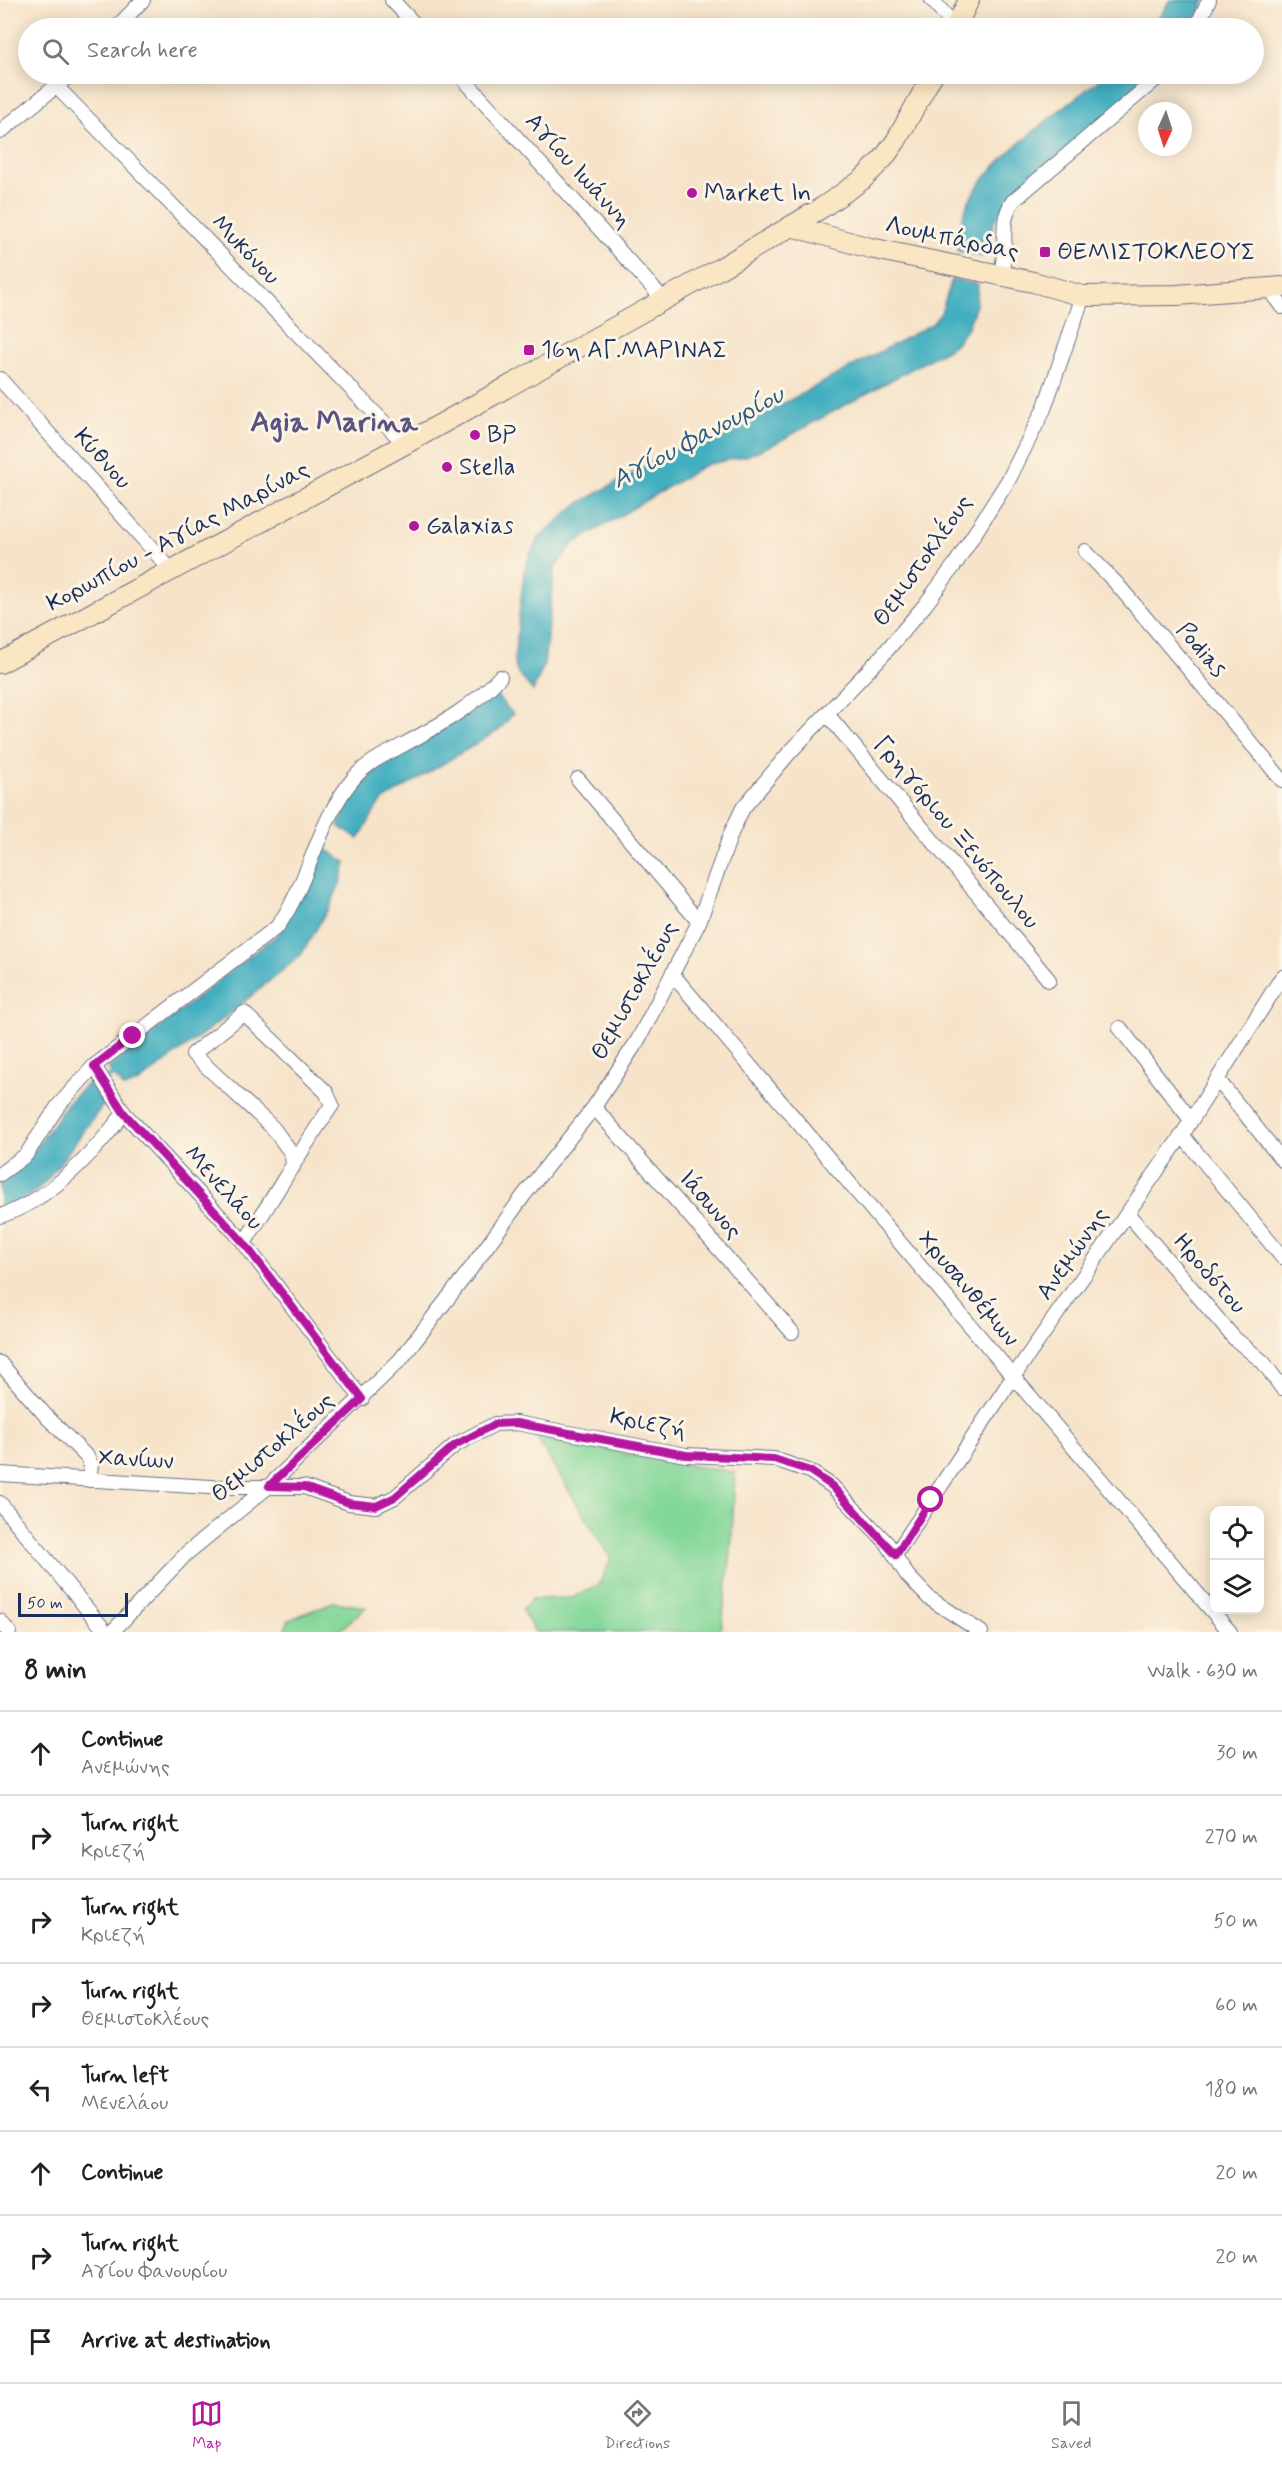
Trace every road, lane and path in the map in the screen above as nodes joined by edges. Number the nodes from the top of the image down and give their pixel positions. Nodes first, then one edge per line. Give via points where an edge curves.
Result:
1 (143, 0) edge
2 (392, 0) edge
3 (932, 0) edge
4 (969, 0) edge
5 (1209, 0) edge
6 (126, 18) edge
7 (409, 18) edge
8 (947, 18) edge
9 (960, 18) edge
10 (1201, 18) edge
11 (468, 84) edge
12 (927, 84) edge
13 (1150, 84) edge
14 (55, 85) joint
15 (0, 132) edge
16 (792, 226) junction
17 (1000, 275) junction
18 (1275, 288) edge
19 (1083, 296) junction
20 (663, 299) junction
21 (1282, 307) edge
22 (0, 379) edge
23 (405, 444) junction
24 (1085, 551) dead end
25 (171, 570) junction
26 (0, 663) edge
27 (500, 677) dead end
28 (827, 714) junction
29 (578, 778) dead end
30 (1282, 780) edge
31 (699, 922) junction
32 (673, 975) junction
33 (1282, 977) edge
34 (1049, 980) dead end
35 (1120, 1028) dead end
36 (97, 1070) junction
37 (1218, 1080) junction
38 (594, 1107) junction
39 (124, 1113) junction
40 (1191, 1120) junction
41 (1182, 1135) junction
42 (1282, 1160) edge
43 (293, 1167) junction
44 (0, 1174) edge
45 (1128, 1214) junction
46 (0, 1216) edge
47 (244, 1243) junction
48 (1282, 1257) edge
49 (792, 1332) dead end
50 (0, 1363) edge
51 (1013, 1377) junction
52 (1282, 1388) edge
53 (362, 1399) junction
54 (0, 1474) edge
55 (89, 1480) junction
56 (269, 1486) junction
57 (0, 1503) edge
58 (896, 1555) junction
59 (0, 1621) edge
60 (9, 1632) edge
61 (106, 1632) edge
62 (112, 1632) edge
63 (981, 1632) edge
64 (1230, 1632) edge

1 - 6 street
2 - 7 street
3 - 8 street
4 - 9 main road
5 - 10 street
11 - 20 street, Αγίου Ιωάννη
12 - 16 main road, Κορωπίου - Αγίας Μαρίνας via 896,141 873,170
13 - 17 street via 1013,201 1006,210 1005,254
14 - 15 street
14 - 23 street, Μυκόνου
16 - 17 main road, Λουμπάρδας via 870,248
16 - 20 main road, Κορωπίου - Αγίας Μαρίνας
17 - 19 main road, Λουμπάρδας
18 - 19 main road, Λουμπάρδας
18 - 21 street
19 - 28 street, Θεμιστοκλέους via 1044,409 1009,479 925,605
20 - 23 main road, Κορωπίου - Αγίας Μαρίνας
22 - 25 street, Κύθνου
23 - 25 main road, Κορωπίου - Αγίας Μαρίνας
24 - 30 street, Podias
25 - 26 main road, Κορωπίου - Αγίας Μαρίνας
27 - 36 street via 482,698 374,760 356,776 312,853 277,927
28 - 31 street, Θεμιστοκλέους via 743,808
28 - 34 street, Γρηγόριου Ξενόπουλου
29 - 31 street
31 - 32 street, Θεμιστοκλέους
32 - 38 street, Θεμιστοκλέους via 638,1040
32 - 51 street, Χρυσανθέμων
33 - 37 street, Ανεμώνης
35 - 40 street
36 - 39 street, Μενελάου
36 - 44 street via 58,1106 26,1155
37 - 40 street, Ανεμώνης
37 - 42 street
38 - 49 street, Ιάσωνος
38 - 53 street, Θεμιστοκλέους via 401,1359
39 - 46 street via 107,1136 54,1186 26,1205
39 - 47 street, Μενελάου
40 - 41 street, Ανεμώνης
41 - 45 street, Ανεμώνης
41 - 48 street
43 - 43 street via 332,1100 244,1013 193,1054 273,1128 292,1154
43 - 47 street
45 - 51 street, Ανεμώνης
45 - 52 street, Ηροδότου via 1234,1338 1263,1362
47 - 53 street, Μενελάου
50 - 55 street via 87,1457 91,1465
51 - 58 street, Ανεμώνης
51 - 64 street, Χρυσανθέμων
53 - 56 street, Θεμιστοκλέους
54 - 55 street, Χανίων
55 - 56 street, Χανίων
56 - 58 street, Κριεζή via 304,1487 349,1503 376,1506 395,1497 455,1445 495,1424 516,1423 686,1455 774,1459 810,1471 832,1486
56 - 62 street, Θεμιστοκλέους via 188,1553
57 - 61 street
58 - 63 street, Κριεζή via 907,1575 929,1598
59 - 60 street

